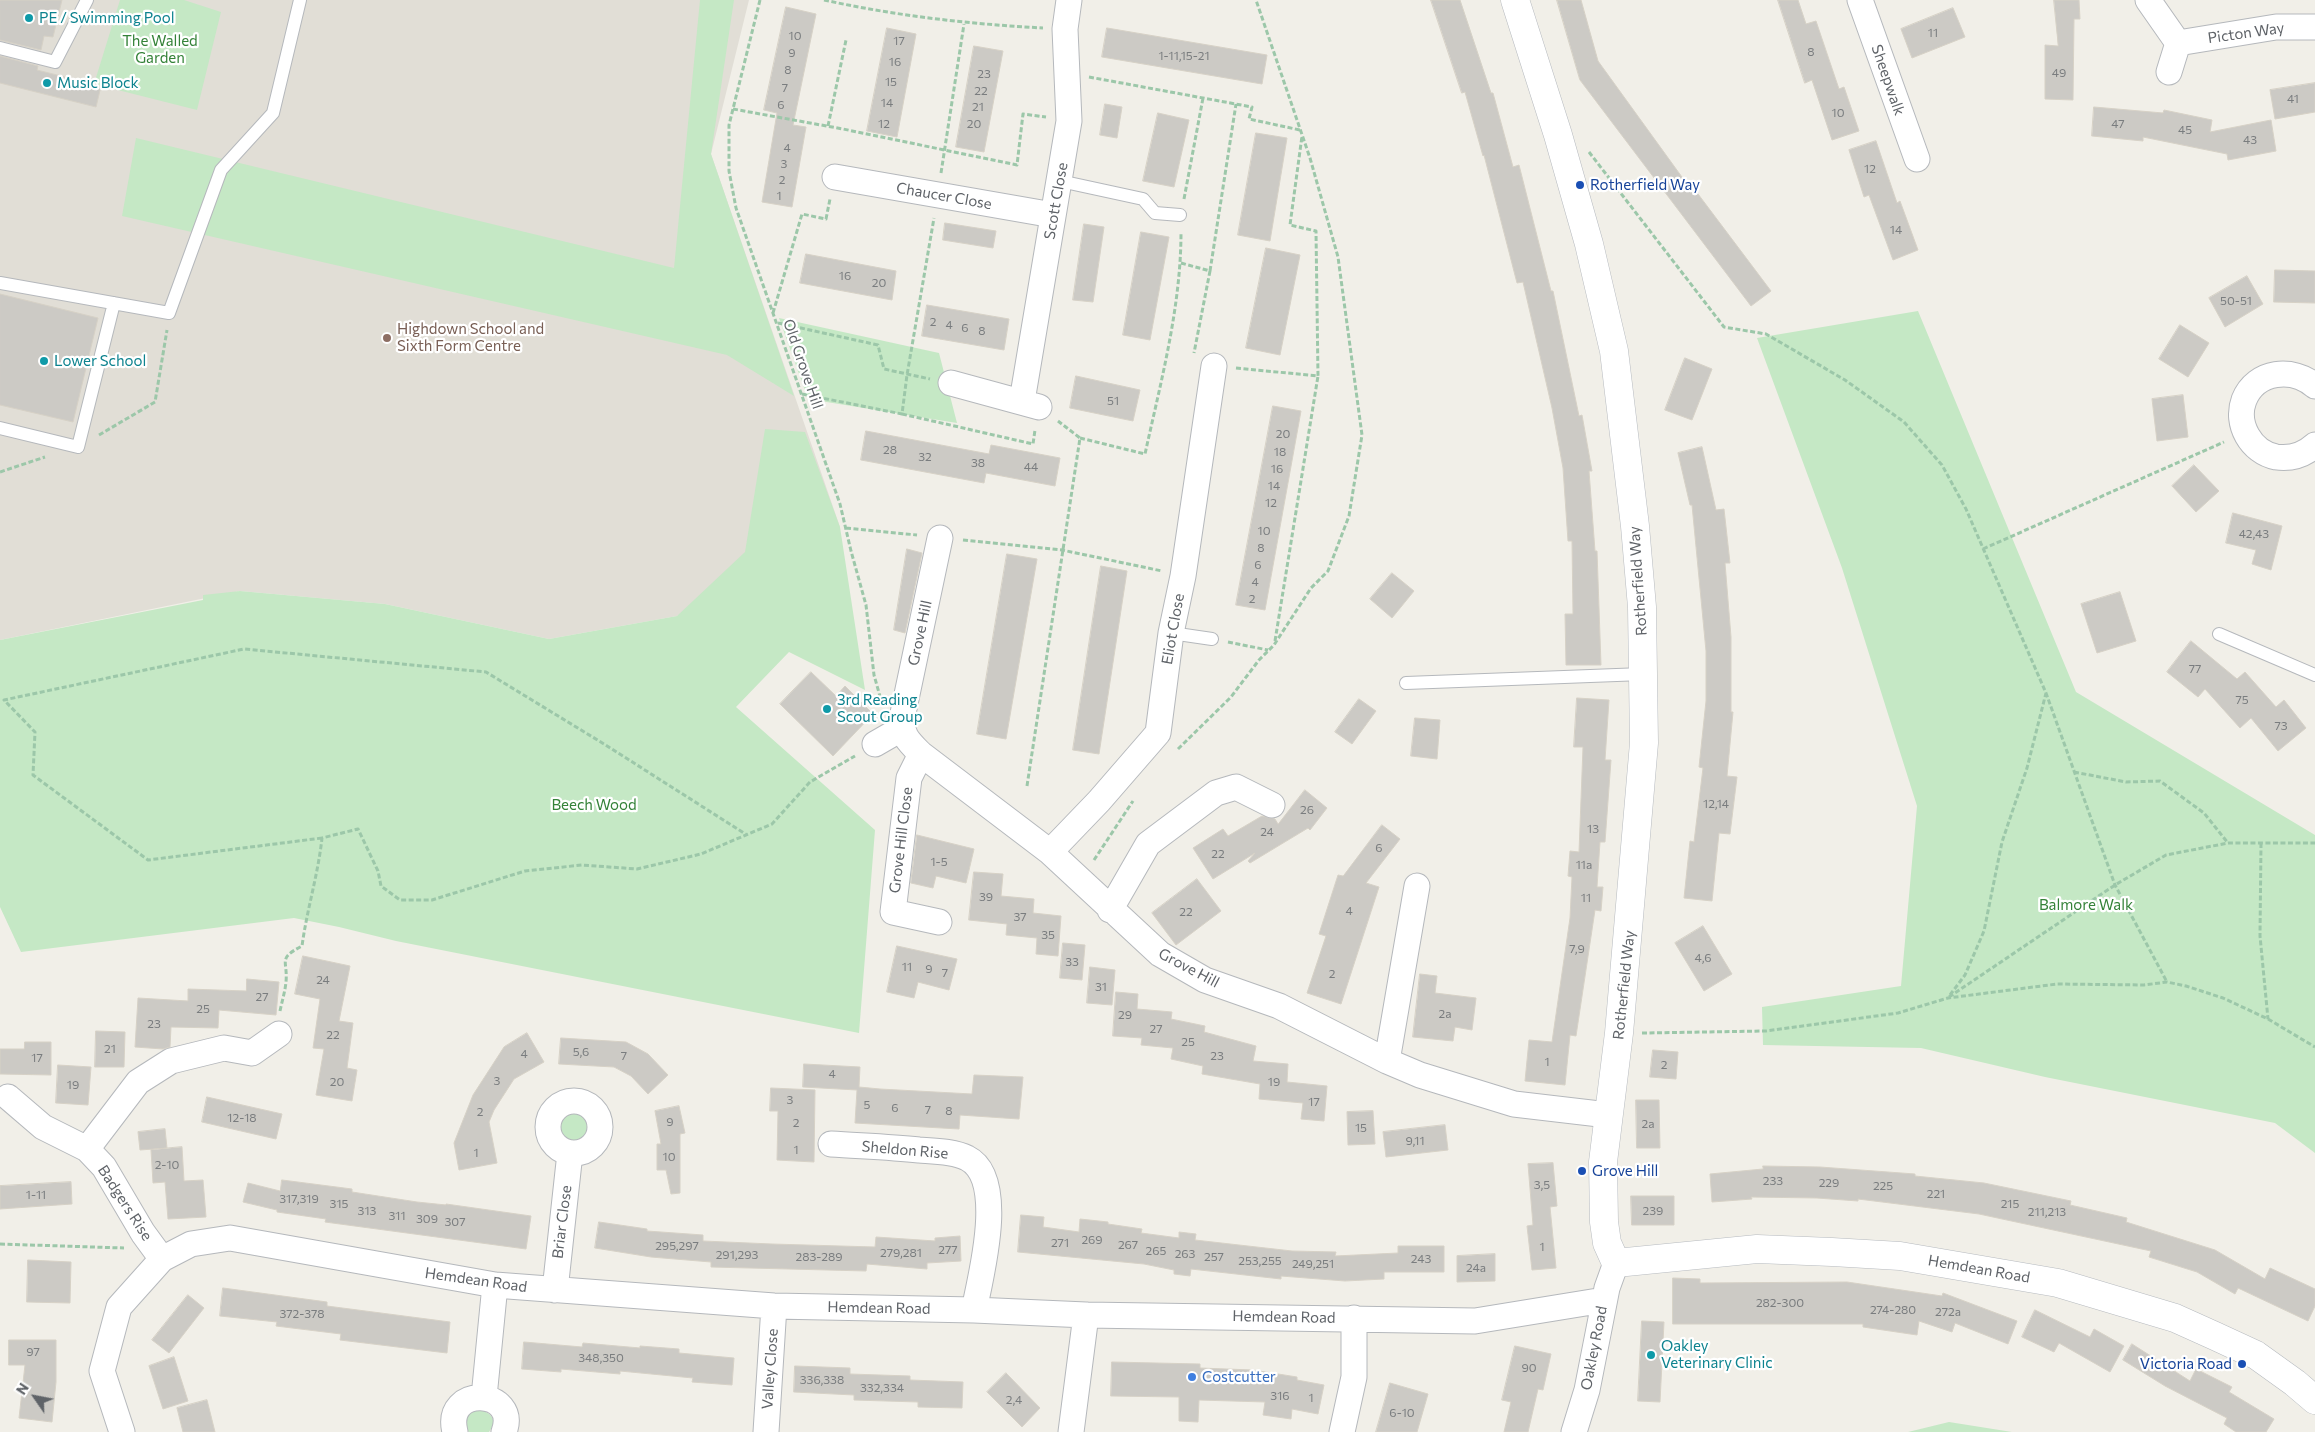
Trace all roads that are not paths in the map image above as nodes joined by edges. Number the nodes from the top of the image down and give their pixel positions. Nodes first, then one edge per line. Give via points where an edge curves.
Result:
1 (87, 0) edge
2 (300, 0) edge
3 (1069, 0) edge
4 (1515, 0) edge
5 (1860, 0) edge
6 (2148, 0) edge
7 (2315, 27) edge
8 (2178, 43) junction
9 (0, 48) edge
10 (2169, 72) dead end
11 (1916, 159) dead end
12 (835, 177) road end
13 (1060, 181) junction
14 (1053, 215) junction
15 (1180, 215) road end
16 (0, 283) edge
17 (114, 303) junction
18 (1214, 366) road end
19 (951, 383) road end
20 (2315, 386) edge
21 (0, 428) edge
22 (2315, 444) edge
23 (940, 538) road end
24 (1171, 633) junction
25 (2219, 634) dead end
26 (1212, 639) road end
27 (1643, 674) junction
28 (2315, 675) edge
29 (1406, 683) dead end
30 (901, 729) junction
31 (875, 744) road end
32 (921, 754) junction
33 (1272, 805) dead end
34 (1050, 852) junction
35 (1417, 886) dead end
36 (1110, 910) junction
37 (939, 922) dead end
38 (279, 1034) dead end
39 (1387, 1061) junction
40 (8, 1097) dead end
41 (1608, 1115) junction
42 (831, 1144) dead end
43 (87, 1148) junction
44 (570, 1153) dead end
45 (162, 1259) junction
46 (1616, 1264) junction
47 (495, 1285) junction
48 (555, 1290) junction
49 (1604, 1300) junction
50 (774, 1306) junction
51 (974, 1310) junction
52 (1086, 1315) junction
53 (1354, 1318) junction
54 (484, 1397) junction
55 (2315, 1400) edge
56 (122, 1432) edge
57 (455, 1432) edge
58 (504, 1432) edge
59 (766, 1432) edge
60 (1071, 1432) edge
61 (1342, 1432) edge
62 (1574, 1432) edge

1 - 9 lane via 55,62
2 - 17 lane via 273,113 221,170 169,313
3 - 13 street, Scott Close via 1065,29 1069,121
4 - 27 street, Rotherfield Way via 1589,244 1614,351 1635,526 1642,607
5 - 11 street, Sheepwalk
6 - 8 street
7 - 8 street, Picton Way via 2276,27
8 - 10 street
12 - 14 street, Chaucer Close
13 - 14 street, Scott Close
13 - 15 lane via 1143,199 1155,213
14 - 19 street, Scott Close via 1031,404
16 - 17 lane
17 - 21 lane via 78,447
18 - 24 street, Eliot Close
20 - 22 street via 2300,376 2284,373 2267,376 2253,386 2244,400 2241,417 2245,433 2268,455 2284,458 2300,455
23 - 30 street, Grove Hill
24 - 26 lane
24 - 34 street, Eliot Close via 1158,733
25 - 28 lane
27 - 29 lane
27 - 41 street, Rotherfield Way via 1644,743 1619,1033
30 - 31 street
30 - 32 street, Grove Hill
32 - 34 street, Grove Hill
32 - 37 street, Grove Hill Close via 909,778 893,912
33 - 36 street via 1236,787 1216,793 1148,844
34 - 36 street, Grove Hill
35 - 39 street
36 - 39 street, Grove Hill via 1160,954 1206,980 1279,1006
38 - 43 street via 252,1053 224,1048 172,1060 138,1082
39 - 41 street, Grove Hill via 1420,1075 1514,1104
40 - 43 street, Badgers Rise via 43,1127
41 - 46 street via 1604,1222 1607,1243
42 - 51 street, Sheldon Rise via 942,1152 967,1158 979,1168 986,1183 989,1236
43 - 45 street, Badgers Rise via 104,1167 142,1233
44 - 48 street, Briar Close
45 - 47 street, Hemdean Road via 191,1244 230,1238
45 - 56 street via 119,1307 102,1371
46 - 49 street, Oakley Road
46 - 55 street, Hemdean Road via 1757,1250 1832,1252 1900,1256 2058,1283 2174,1318 2215,1336 2256,1356
47 - 48 street, Hemdean Road
47 - 54 street
48 - 50 street, Hemdean Road
49 - 53 street, Hemdean Road via 1476,1321
49 - 62 street, Oakley Road via 1587,1390
50 - 51 street, Hemdean Road
50 - 59 street, Valley Close
51 - 52 street, Hemdean Road
52 - 53 street, Hemdean Road
52 - 60 street
53 - 61 street via 1354,1377
54 - 57 street via 467,1400 460,1406 454,1422
54 - 58 street via 504,1412

